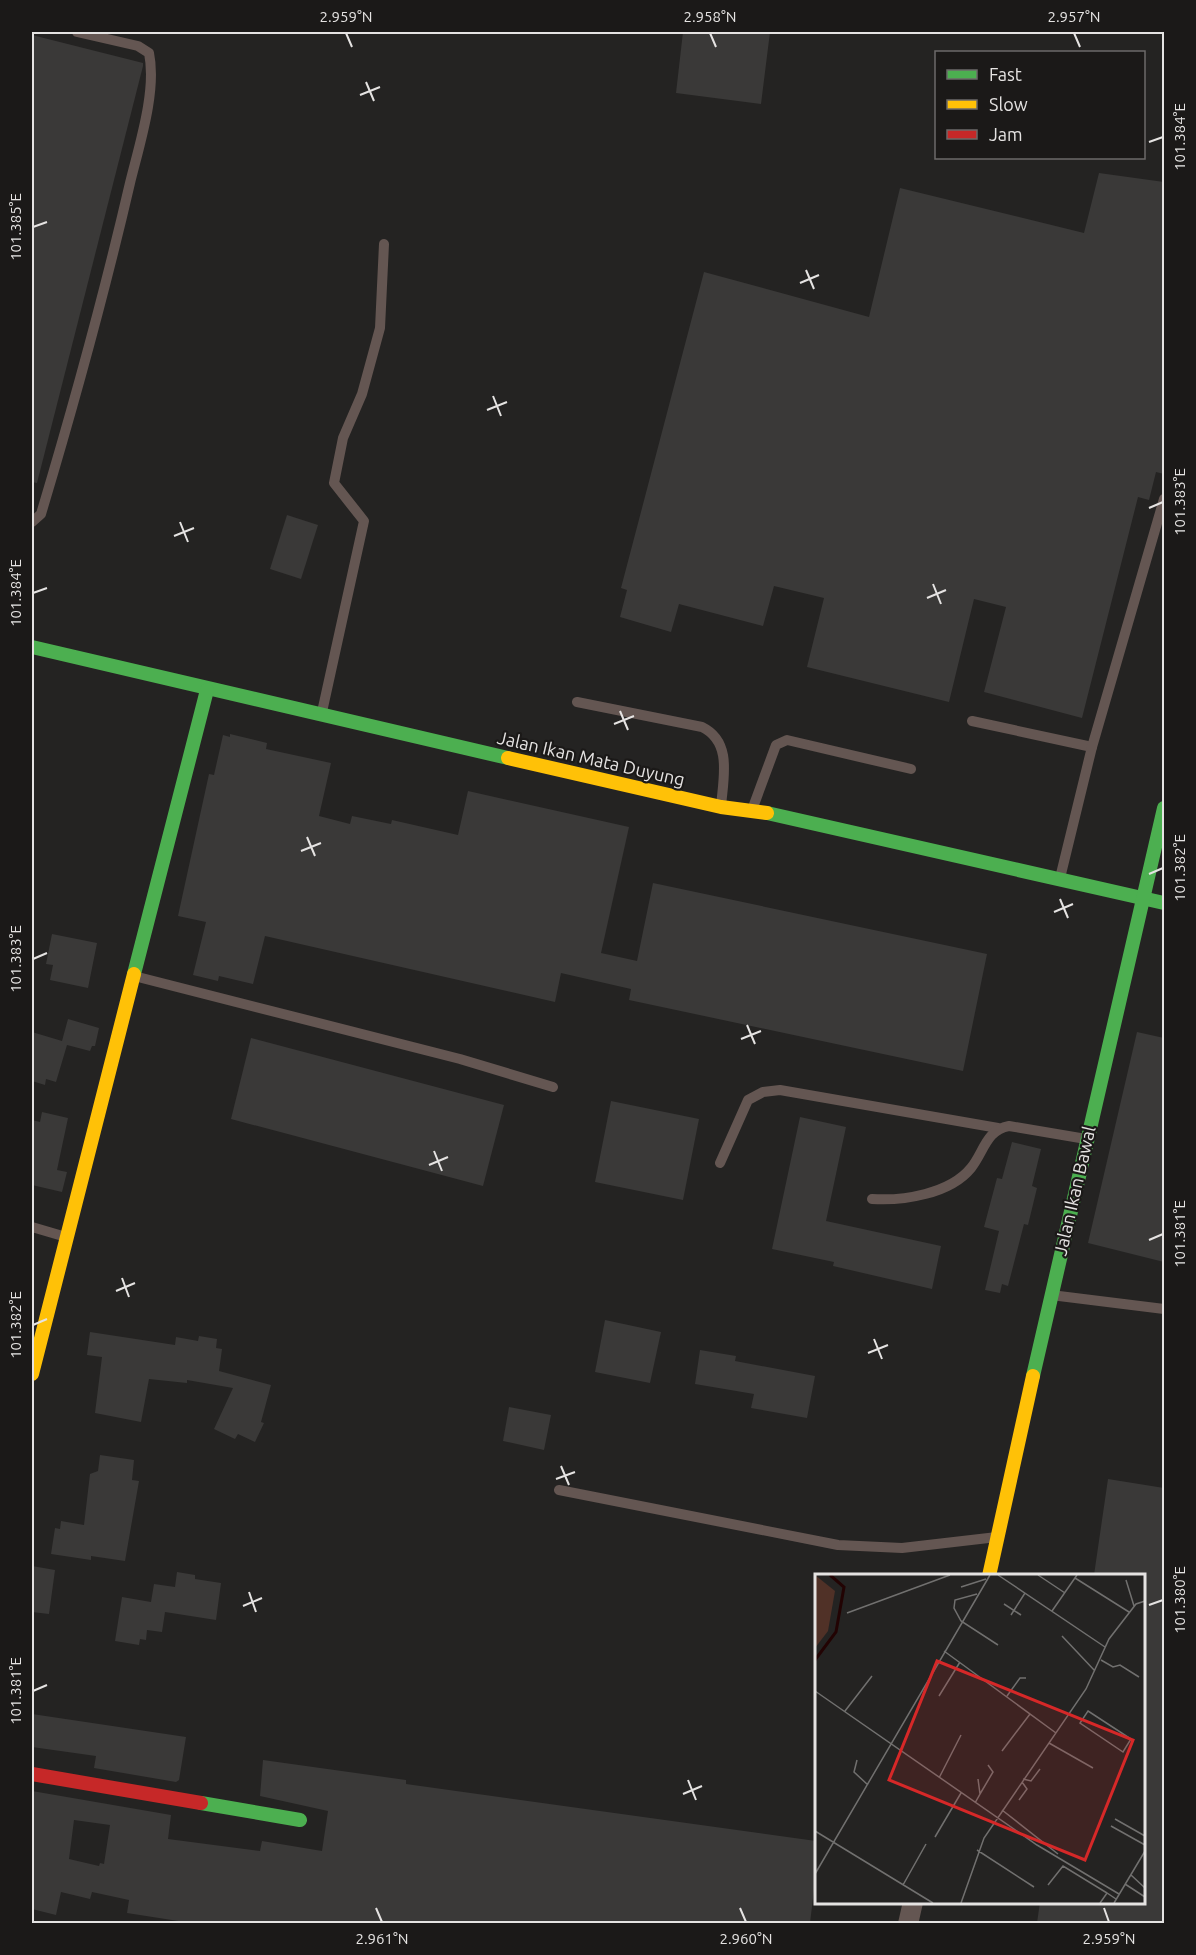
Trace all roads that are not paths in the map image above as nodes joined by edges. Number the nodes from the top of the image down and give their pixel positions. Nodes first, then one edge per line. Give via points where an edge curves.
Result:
1 (77, 32) edge
2 (384, 244) dead end
3 (1164, 499) edge
4 (32, 522) edge
5 (32, 647) edge
6 (207, 690) junction
7 (577, 702) dead end
8 (321, 716) junction
9 (972, 722) dead end
10 (1092, 747) junction
11 (911, 769) dead end
12 (721, 807) junction
13 (1164, 808) edge
14 (752, 810) junction
15 (1060, 878) junction
16 (1144, 899) junction
17 (1164, 903) edge
18 (133, 976) junction
19 (553, 1087) dead end
20 (998, 1128) junction
21 (1086, 1139) junction
22 (720, 1163) dead end
23 (872, 1199) dead end
24 (32, 1227) edge
25 (66, 1237) junction
26 (1051, 1295) junction
27 (1164, 1309) edge
28 (32, 1374) edge
29 (559, 1490) dead end
30 (998, 1537) junction
31 (989, 1574) edge
32 (32, 1774) edge
33 (300, 1820) dead end
34 (913, 1904) edge
35 (908, 1923) edge

1 - 4 lane via 138,46 149,53 152,69 142,131 78,390 41,514
2 - 8 lane via 380,328 362,394 343,438 334,483 364,521
3 - 10 lane
5 - 6 street, Jalan Ikan Mata Duyung
6 - 8 street, Jalan Ikan Mata Duyung
6 - 18 street
7 - 12 lane via 711,732 724,754
8 - 12 street, Jalan Ikan Mata Duyung
9 - 10 lane
10 - 15 lane
11 - 14 lane via 787,740 776,745
12 - 14 street, Jalan Ikan Mata Duyung
13 - 16 street, Jalan Ikan Bawal
14 - 15 street, Jalan Ikan Mata Duyung
15 - 16 street, Jalan Ikan Mata Duyung
16 - 17 street, Jalan Ikan Mata Duyung
16 - 21 street, Jalan Ikan Bawal
18 - 19 lane via 460,1059
18 - 25 street
20 - 21 lane via 1009,1126
20 - 22 lane via 780,1090 763,1092 748,1100
20 - 23 lane via 970,1170 960,1178 913,1197
21 - 26 street, Jalan Ikan Bawal
24 - 25 lane
25 - 28 street
26 - 27 lane
26 - 30 street, Jalan Ikan Bawal
29 - 30 lane via 838,1545 902,1548
30 - 31 street, Jalan Ikan Bawal
32 - 33 street
34 - 35 street

